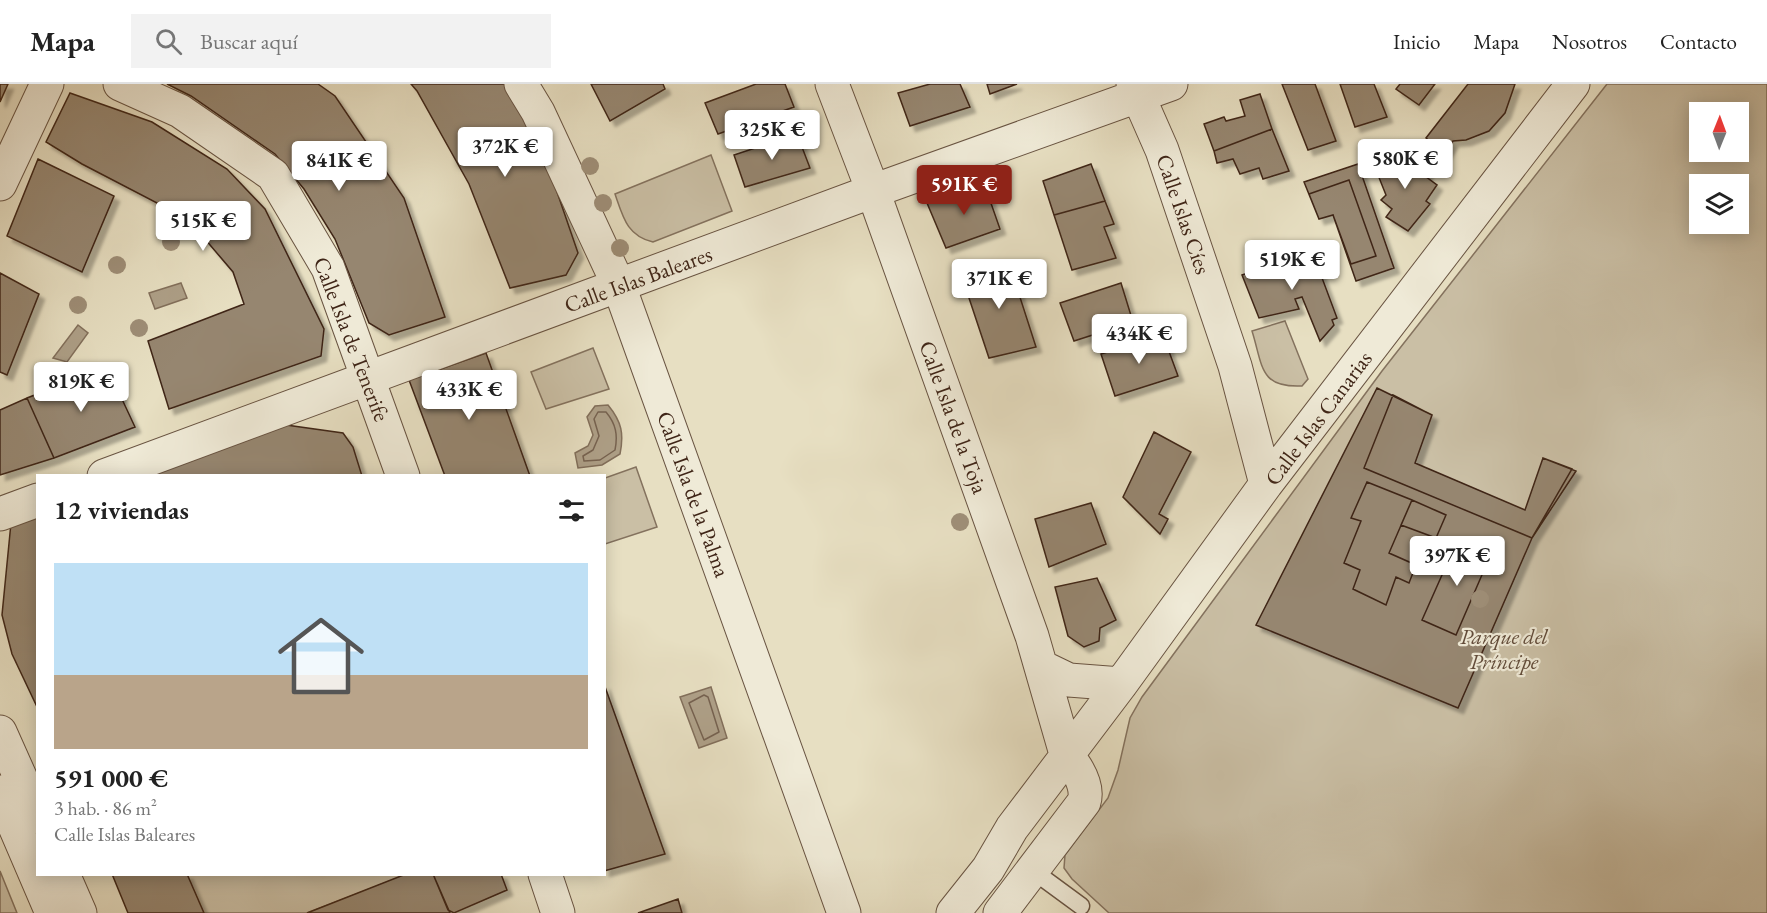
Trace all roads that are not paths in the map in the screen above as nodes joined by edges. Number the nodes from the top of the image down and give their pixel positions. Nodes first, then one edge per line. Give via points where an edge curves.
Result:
1 (47, 84) edge
2 (120, 84) edge
3 (521, 84) edge
4 (832, 84) edge
5 (1171, 84) edge
6 (1573, 84) edge
7 (1135, 90) edge
8 (0, 184) edge
9 (873, 191) junction
10 (619, 286) junction
11 (369, 378) junction
12 (109, 474) edge
13 (402, 474) edge
14 (1266, 484) junction
15 (36, 501) edge
16 (0, 514) edge
17 (1042, 667) junction
18 (1121, 684) junction
19 (0, 732) edge
20 (1066, 754) junction
21 (0, 792) edge
22 (36, 813) edge
23 (1003, 847) junction
24 (1032, 870) junction
25 (36, 876) edge
26 (36, 876) edge
27 (64, 876) edge
28 (546, 876) edge
29 (1081, 906) dead end
30 (52, 913) edge
31 (80, 913) edge
32 (558, 913) edge
33 (844, 913) edge
34 (953, 913) edge
35 (1000, 913) edge

1 - 8 street
2 - 11 street, Calle Isla de Tenerife via 180,111 273,175 328,268
3 - 10 street, Calle Isla de la Palma via 538,112
4 - 9 street, Calle Isla de la Toja
5 - 7 street, Calle Islas Baleares
6 - 14 street, Calle Islas Canarias
7 - 9 street, Calle Islas Baleares
7 - 14 street, Calle Islas Cíes via 1162,150 1235,366
9 - 10 street, Calle Islas Baleares
9 - 17 street, Calle Isla de la Toja
10 - 11 street, Calle Islas Baleares
10 - 33 street, Calle Isla de la Palma
11 - 12 street, Calle Islas Baleares
11 - 13 street, Calle Isla de Tenerife
14 - 18 street, Calle Islas Canarias
15 - 16 street
17 - 18 street via 1069,680
17 - 20 street, Calle Isla de la Toja
18 - 20 street, Calle Islas Canarias
19 - 22 street
20 - 23 street, Calle Islas Canarias via 1011,828
20 - 24 street via 1075,765 1086,794 1084,802
21 - 25 street
23 - 24 street
23 - 34 street, Calle Islas Canarias
24 - 29 lane
24 - 35 street
26 - 30 street
27 - 31 street
28 - 32 street

